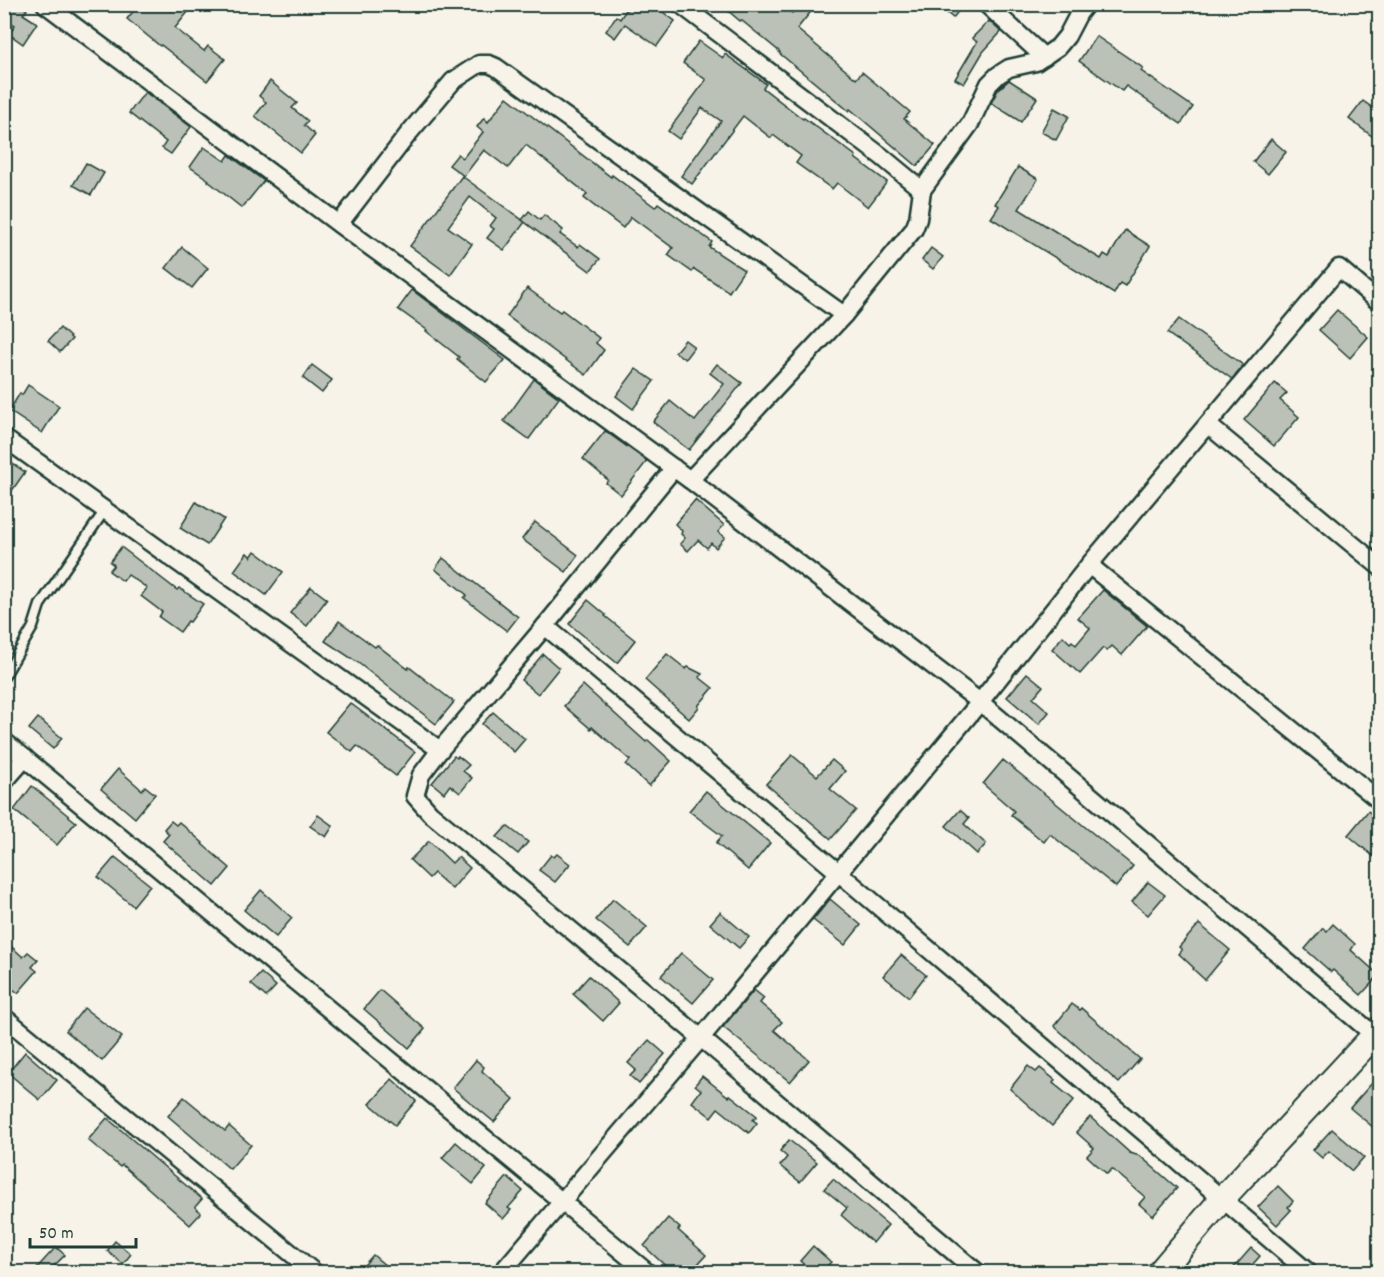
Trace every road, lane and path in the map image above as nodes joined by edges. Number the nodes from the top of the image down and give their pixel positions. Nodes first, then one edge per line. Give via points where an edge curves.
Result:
1 (45, 4) edge
2 (680, 4) edge
3 (986, 4) edge
4 (1086, 4) edge
5 (1044, 57) junction
6 (922, 190) junction
7 (339, 224) junction
8 (1380, 303) edge
9 (844, 315) junction
10 (1208, 425) junction
11 (4, 438) edge
12 (674, 468) junction
13 (690, 480) junction
14 (105, 510) junction
15 (1089, 565) junction
16 (1380, 567) edge
17 (545, 626) junction
18 (4, 677) edge
19 (980, 702) junction
20 (4, 741) edge
21 (440, 750) junction
22 (25, 758) junction
23 (4, 782) edge
24 (1380, 801) edge
25 (838, 872) junction
26 (4, 1017) edge
27 (1378, 1035) edge
28 (701, 1038) junction
29 (1222, 1199) junction
30 (562, 1201) junction
31 (314, 1272) edge
32 (502, 1272) edge
33 (647, 1272) edge
34 (977, 1272) edge
35 (1160, 1272) edge
36 (1308, 1272) edge

1 - 7 street
2 - 6 street
3 - 5 street
4 - 5 street via 1058,47
5 - 6 street via 1009,68 989,84 970,124
6 - 9 street via 914,229
7 - 9 street via 453,81 479,64 489,64
7 - 12 street
8 - 10 street via 1339,268
9 - 13 street
10 - 15 street
10 - 16 street
11 - 14 street
12 - 13 street
12 - 17 street
13 - 19 street
14 - 18 lane via 40,605 33,627
14 - 21 street
15 - 19 street
15 - 24 street
17 - 21 street
17 - 25 street
19 - 25 street
19 - 27 street
20 - 22 street
21 - 28 street via 421,775 415,796 430,813
22 - 23 street
22 - 30 street
25 - 28 street
25 - 29 street
26 - 31 street
27 - 29 street
28 - 30 street
28 - 34 street
29 - 35 street
29 - 36 street
30 - 32 street
30 - 33 street

